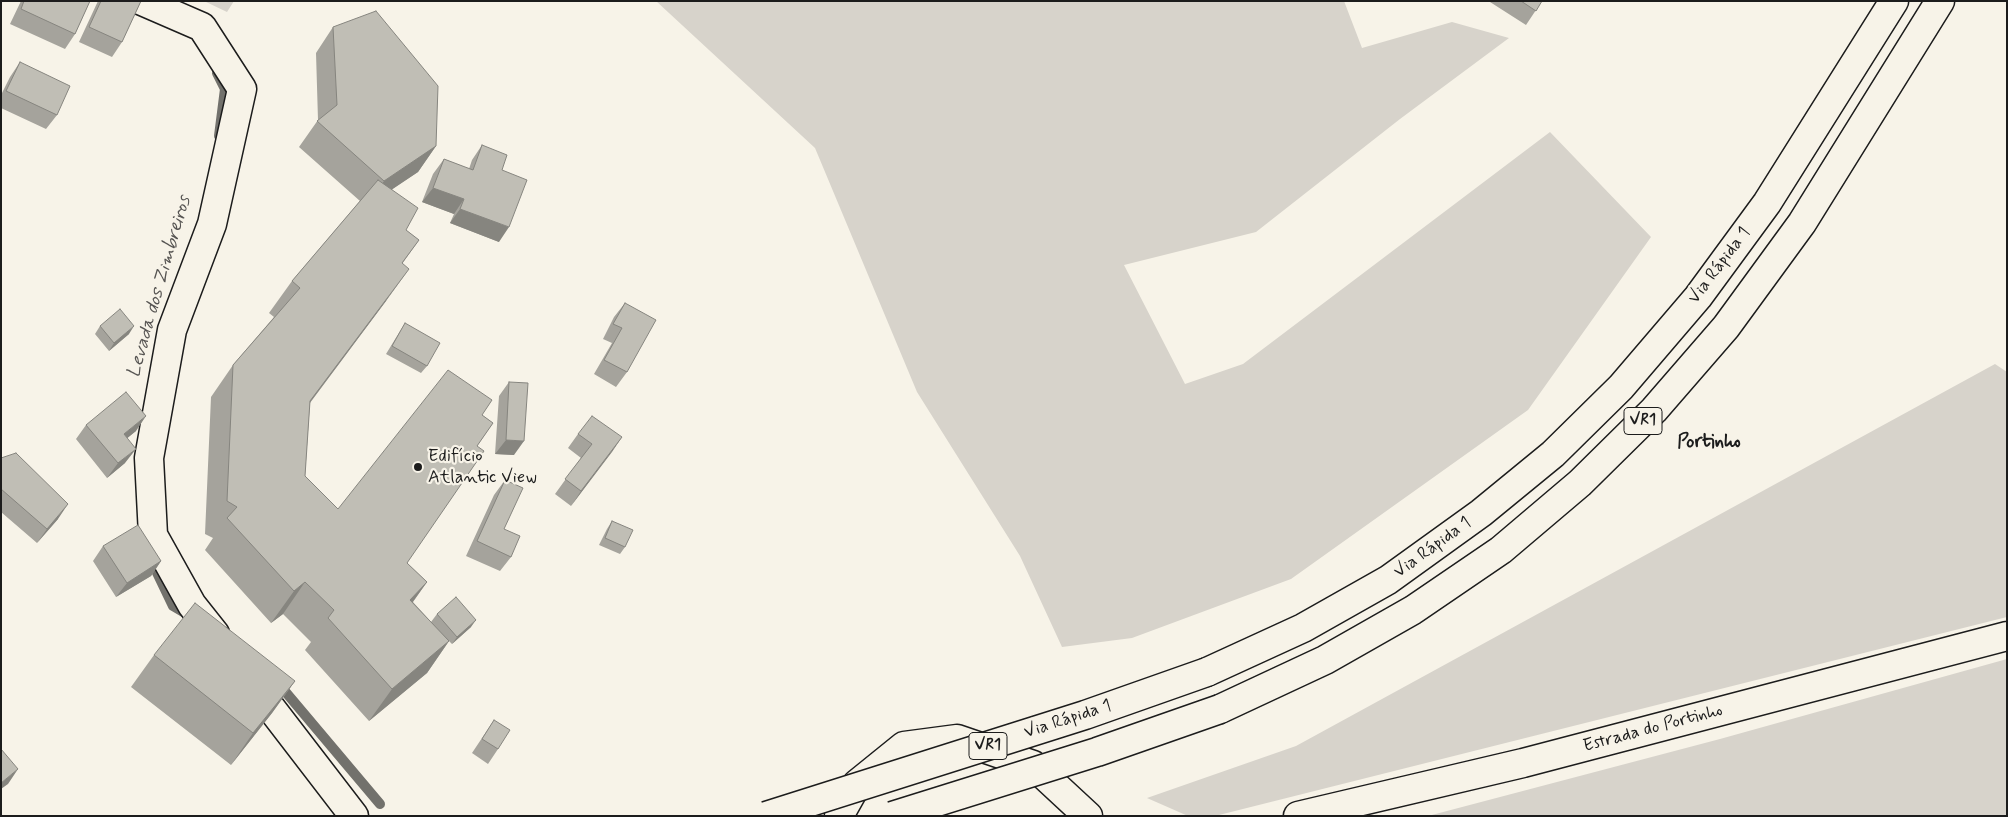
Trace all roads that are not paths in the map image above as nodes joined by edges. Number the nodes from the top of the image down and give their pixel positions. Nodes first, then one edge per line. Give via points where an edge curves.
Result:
1 (142, 1) edge
2 (1894, 1) edge
3 (1940, 1) edge
4 (2007, 636) edge
5 (354, 816) edge
6 (766, 816) edge
7 (839, 816) edge
8 (892, 816) edge
9 (1088, 816) edge
10 (1298, 816) edge

1 - 5 main road via 202,26 242,89 212,224 172,330 148,458 153,535 192,605
2 - 6 main road, Via Rápida 1 / VR1, bridge via 1767,203 1698,297 1621,387 1560,447 1481,513 1388,580 1303,628 1207,672 1085,715
3 - 8 main road, VR1, bridge via 1802,223 1726,327 1654,410 1601,463 1501,550 1414,610 1326,660 1220,709 1097,752
4 - 10 main road, Estrada do Portinho via 1523,763
7 - 9 main road via 857,784 904,746 957,739 1033,765

